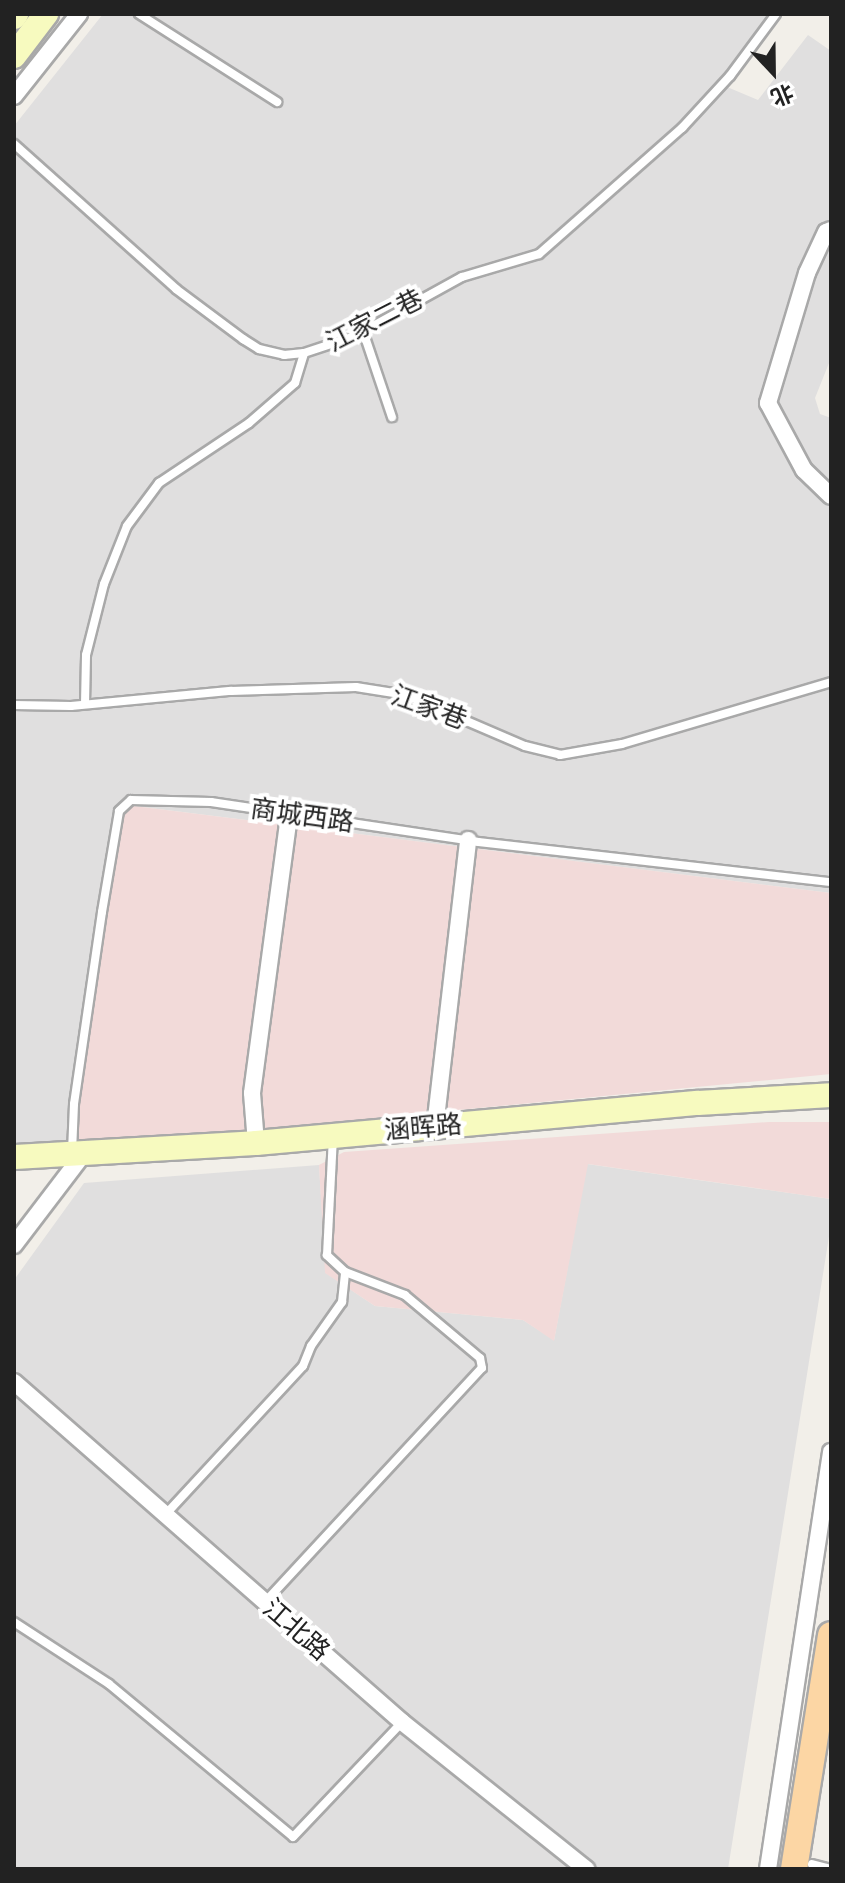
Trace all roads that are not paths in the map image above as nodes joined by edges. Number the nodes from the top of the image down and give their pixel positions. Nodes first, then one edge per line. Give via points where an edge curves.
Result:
1 (46, 14) edge
2 (79, 14) edge
3 (139, 14) edge
4 (776, 14) edge
5 (14, 56) edge
6 (14, 96) edge
7 (277, 102) dead end
8 (14, 144) edge
9 (831, 230) edge
10 (363, 331) junction
11 (304, 353) junction
12 (392, 417) dead end
13 (831, 496) edge
14 (831, 682) edge
15 (85, 704) junction
16 (14, 705) edge
17 (289, 814) junction
18 (468, 840) junction
19 (831, 882) edge
20 (831, 1095) edge
21 (435, 1127) junction
22 (333, 1136) junction
23 (256, 1143) junction
24 (78, 1153) junction
25 (14, 1157) edge
26 (14, 1245) edge
27 (345, 1272) junction
28 (14, 1382) edge
29 (831, 1452) edge
30 (165, 1515) junction
31 (265, 1602) junction
32 (14, 1622) edge
33 (831, 1635) edge
34 (402, 1722) junction
35 (831, 1749) edge
36 (812, 1868) edge
37 (586, 1869) edge
38 (768, 1869) edge

1 - 5 street
2 - 6 street
3 - 7 lane
4 - 10 lane, 江家二巷 via 682,128 539,254 462,277
8 - 11 lane via 176,289 243,339 284,355
9 - 13 street via 807,273 768,403 804,470
10 - 11 lane, 江家二巷
10 - 12 lane
11 - 15 lane, 江家二巷 via 295,383 249,423 159,483 127,526 104,584 86,655
14 - 15 lane, 江家巷 via 622,744 560,755 525,746 406,695 356,687
15 - 16 lane, 江家巷
17 - 18 lane, 商城西路
17 - 23 street via 252,1093
17 - 24 lane, 商城西路 via 211,802 144,800 131,800 119,811 74,1104
18 - 19 lane, 商城西路
18 - 21 street
20 - 21 street, 涵晖路
21 - 22 street, 涵晖路
22 - 23 street, 涵晖路
22 - 27 lane via 327,1255
23 - 24 street, 涵晖路
24 - 25 street, 涵晖路
24 - 26 street
27 - 30 lane via 342,1302 303,1366
27 - 31 lane via 405,1295 480,1358 482,1368
28 - 30 street, 江北路
29 - 38 street
30 - 31 street, 江北路
31 - 34 street, 江北路
32 - 34 lane via 109,1684 293,1837
33 - 36 main road
34 - 37 street, 江北路
35 - 36 main road

